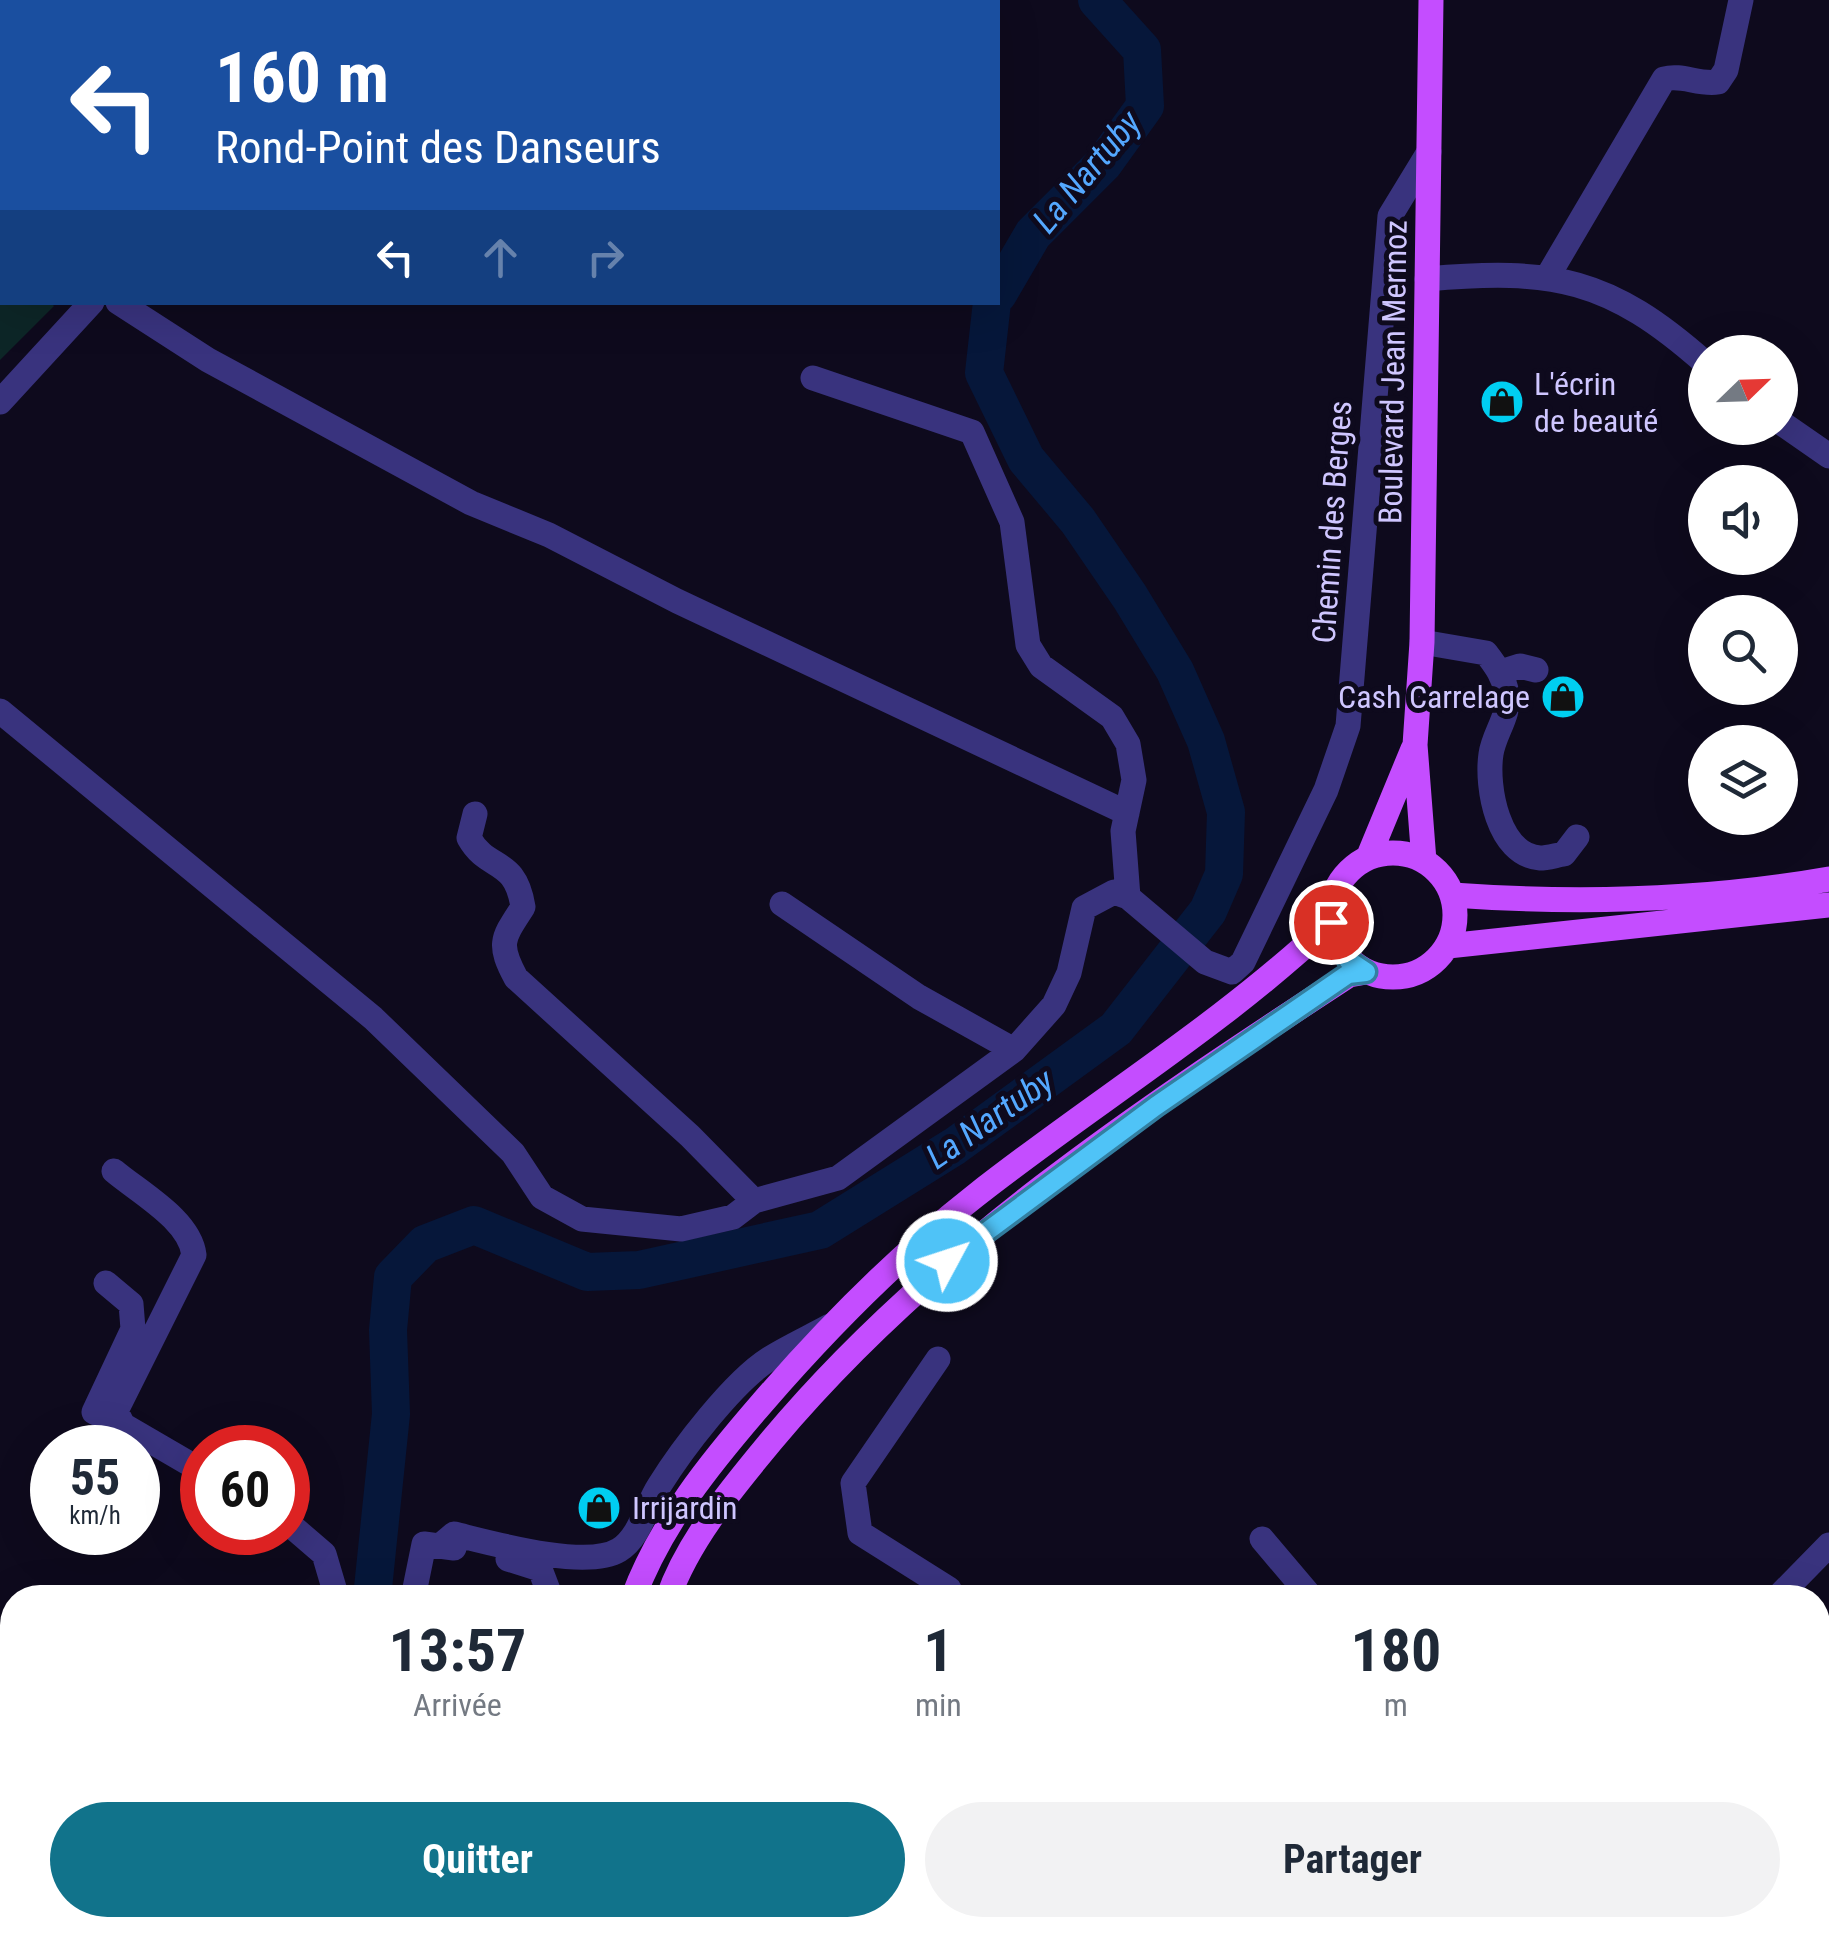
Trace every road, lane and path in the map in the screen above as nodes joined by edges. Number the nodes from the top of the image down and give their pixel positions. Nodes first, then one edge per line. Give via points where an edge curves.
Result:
1 (1431, 0) edge
2 (1741, 0) edge
3 (1429, 152) junction
4 (1548, 276) junction
5 (1427, 279) junction
6 (89, 305) edge
7 (123, 305) edge
8 (1688, 349) edge
9 (813, 378) dead end
10 (0, 402) edge
11 (1798, 434) edge
12 (1829, 456) edge
13 (1422, 642) junction
14 (1536, 670) dead end
15 (1500, 672) junction
16 (0, 710) edge
17 (1415, 745) junction
18 (1127, 813) junction
19 (475, 814) dead end
20 (1578, 837) dead end
21 (1368, 858) junction
22 (1424, 861) junction
23 (1829, 879) edge
24 (1452, 895) junction
25 (1128, 897) junction
26 (782, 904) dead end
27 (1829, 905) edge
28 (1331, 922) junction
29 (1448, 946) junction
30 (1366, 972) junction
31 (1014, 1050) junction
32 (114, 1171) dead end
33 (754, 1201) junction
34 (106, 1283) dead end
35 (830, 1326) junction
36 (938, 1359) dead end
37 (123, 1425) joint
38 (1262, 1539) dead end
39 (310, 1542) edge
40 (1829, 1545) edge
41 (440, 1546) junction
42 (333, 1585) edge
43 (415, 1585) edge
44 (546, 1585) edge
45 (639, 1585) edge
46 (675, 1585) edge
47 (943, 1585) edge
48 (1301, 1585) edge
49 (1791, 1585) edge

1 - 3 main road, Boulevard Jean Mermoz
2 - 4 street via 1718,82 1664,79
3 - 5 main road, Boulevard Jean Mermoz
3 - 25 street, Chemin des Berges via 1390,216 1348,726 1326,790 1243,962 1232,972 1205,962
4 - 5 street
4 - 8 street via 1636,308
5 - 13 main road, Boulevard Jean Mermoz
6 - 10 street
7 - 18 street via 272,396 470,503
9 - 18 street via 972,432 1012,522 1028,646 1041,666 1112,717 1128,744 1134,780
11 - 12 street
13 - 15 street via 1486,652
13 - 17 main road, Boulevard Jean Mermoz
14 - 15 street
15 - 20 street via 1508,697 1491,752 1497,818 1517,847 1538,858 1564,854
16 - 33 street via 373,1018 514,1153 542,1197 582,1220 681,1228 733,1216
17 - 21 main road, Boulevard Jean Mermoz
17 - 22 main road, Boulevard Jean Mermoz
18 - 25 street
19 - 33 street via 469,838 475,849 520,886 523,907 504,936 503,955 516,978
21 - 22 main road via 1386,853
21 - 28 main road via 1339,884
22 - 24 main road
23 - 24 main road via 1664,899
24 - 29 main road via 1456,912
25 - 31 street via 1114,892 1084,908 1070,973 1054,1005
26 - 31 street via 920,997
27 - 29 main road
28 - 30 main road via 1348,960
28 - 35 main road via 1229,1012 976,1195
29 - 30 main road via 1421,972 1403,978
30 - 46 main road via 1348,974 1156,1106 976,1236 890,1312 818,1384 747,1470
31 - 33 street via 838,1178
32 - 37 street via 181,1226 194,1255 123,1391 116,1411
34 - 37 street via 131,1304 134,1329 94,1412
35 - 41 street via 766,1361 710,1419 618,1551 594,1558 454,1534
35 - 45 main road via 722,1449 674,1515
36 - 47 street via 852,1484 860,1533
38 - 48 street
39 - 42 street via 324,1554
40 - 49 street
41 - 43 street via 424,1544
41 - 44 street via 540,1570

